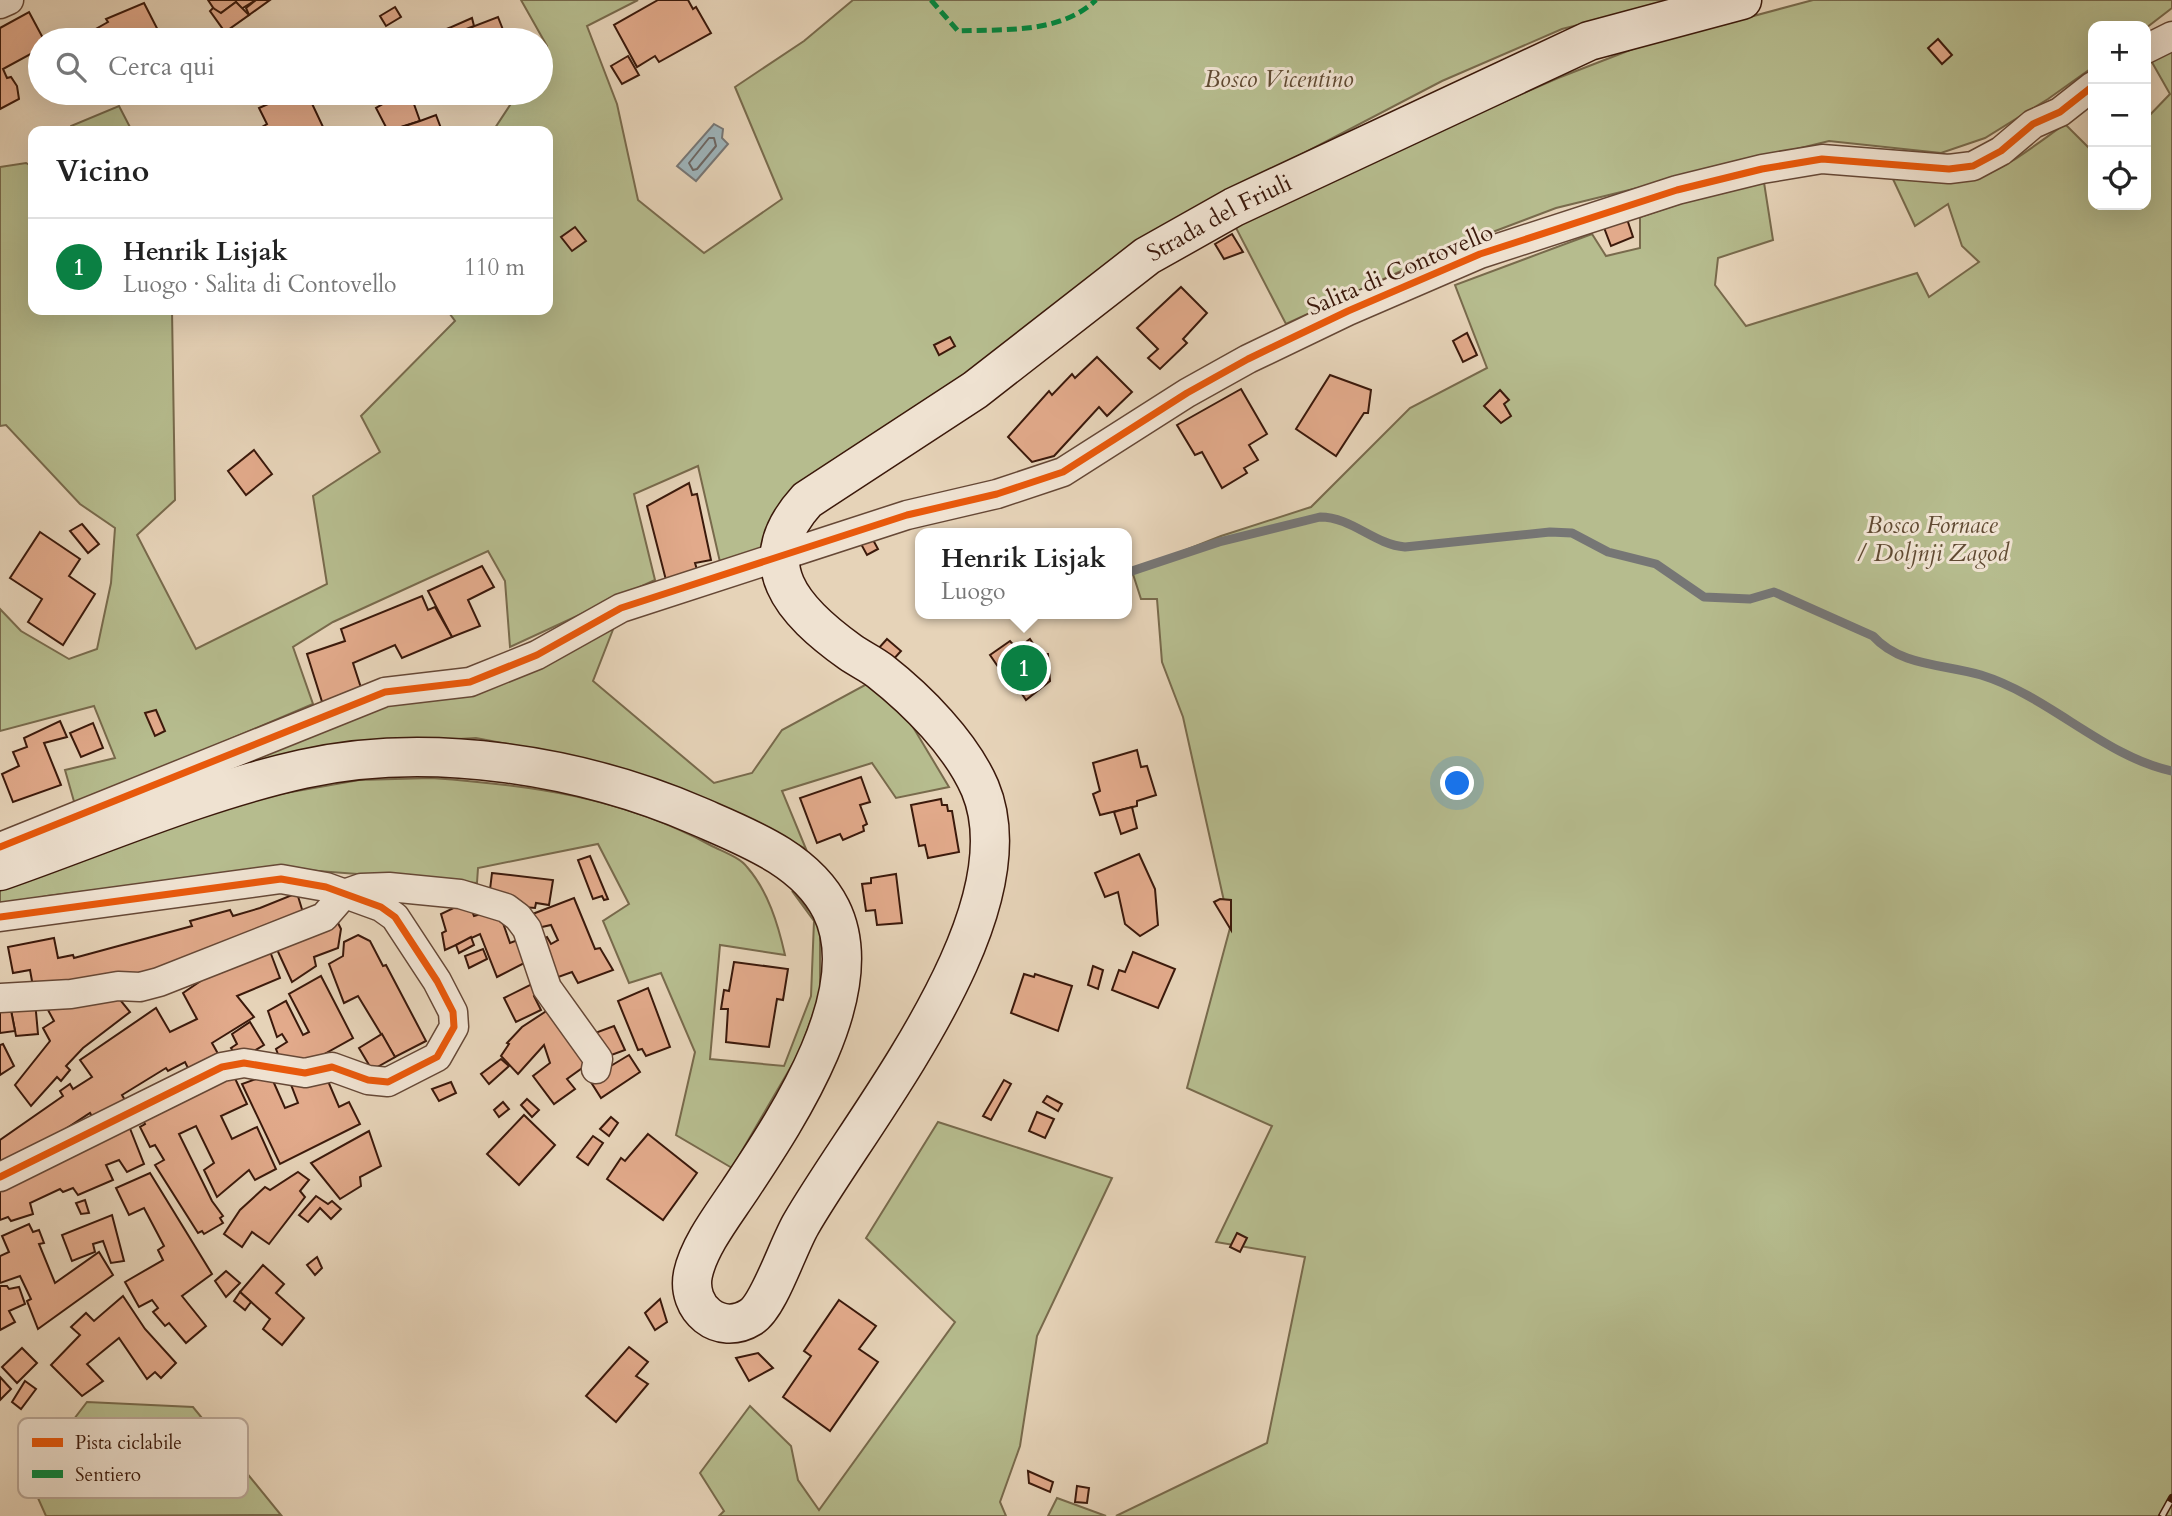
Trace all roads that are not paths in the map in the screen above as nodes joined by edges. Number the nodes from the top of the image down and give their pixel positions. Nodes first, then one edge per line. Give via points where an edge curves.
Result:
1 (9, 0) edge
2 (1741, 0) edge
3 (0, 4) edge
4 (2172, 36) edge
5 (2151, 46) edge
6 (2088, 90) edge
7 (778, 556) junction
8 (0, 847) edge
9 (0, 871) edge
10 (344, 894) junction
11 (0, 917) edge
12 (0, 998) edge
13 (596, 1069) dead end
14 (0, 1177) edge

1 - 3 street
2 - 7 main road, Strada del Friuli via 1589,41 1193,229 1147,256 975,390 807,500 791,517
4 - 5 street
6 - 7 street, Salita di Contovello via 1973,166 1949,169 1822,159 1762,169 1677,190 1492,249 1248,359 1063,472
7 - 8 street, Salita di Contovello via 621,608 537,655 470,682 385,692
7 - 9 main road via 779,569 799,609 880,671 962,758 981,789 989,847 975,928 960,964 798,1228 765,1302 746,1320 725,1324 701,1312 692,1277 820,1050 836,1005 841,971 841,939 832,910 796,867 771,850 665,802 574,775 464,760 390,759 306,768
10 - 11 street via 281,879
10 - 12 street via 324,917 159,982
10 - 13 street via 361,888 437,890 506,908 527,929 547,988 598,1059
10 - 14 street via 396,917 437,981 453,1012 454,1027 437,1057 388,1082 332,1067 305,1073 244,1063 222,1068

